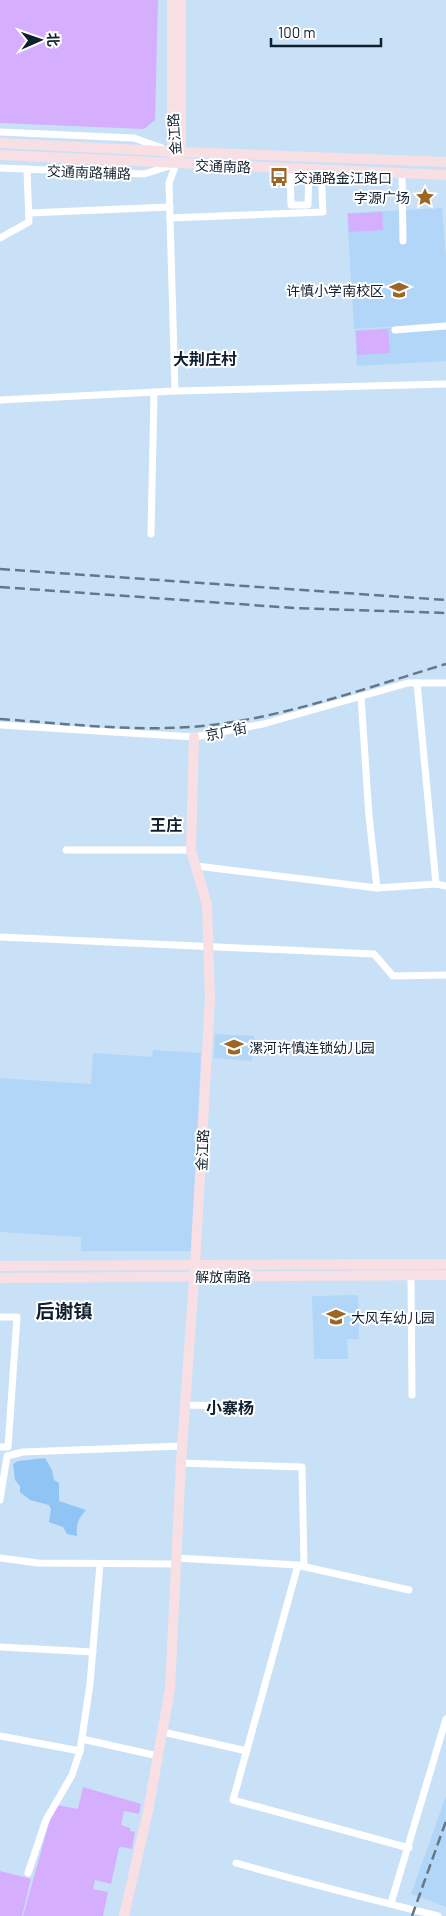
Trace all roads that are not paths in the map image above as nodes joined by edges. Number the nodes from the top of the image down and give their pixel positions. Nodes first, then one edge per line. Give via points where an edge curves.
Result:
1 (172, 0) edge
2 (181, 0) edge
3 (0, 132) edge
4 (0, 143) edge
5 (176, 152) junction
6 (0, 155) edge
7 (388, 160) junction
8 (446, 162) edge
9 (176, 164) junction
10 (0, 168) edge
11 (290, 168) junction
12 (309, 169) junction
13 (27, 170) junction
14 (321, 170) junction
15 (388, 173) junction
16 (402, 173) junction
17 (446, 175) edge
18 (170, 208) junction
19 (29, 213) junction
20 (170, 218) junction
21 (0, 238) edge
22 (403, 241) dead end
23 (446, 326) edge
24 (395, 330) dead end
25 (446, 384) edge
26 (175, 391) junction
27 (154, 392) junction
28 (0, 400) edge
29 (151, 534) dead end
30 (417, 683) junction
31 (446, 683) edge
32 (361, 697) junction
33 (0, 725) edge
34 (194, 737) junction
35 (66, 850) dead end
36 (191, 850) junction
37 (196, 866) junction
38 (436, 884) junction
39 (446, 886) edge
40 (377, 888) junction
41 (0, 936) edge
42 (208, 947) junction
43 (446, 975) edge
44 (446, 1264) edge
45 (195, 1265) junction
46 (0, 1266) edge
47 (411, 1276) junction
48 (446, 1276) edge
49 (193, 1277) junction
50 (0, 1278) edge
51 (0, 1317) edge
52 (412, 1395) dead end
53 (185, 1405) junction
54 (226, 1406) dead end
55 (182, 1446) junction
56 (0, 1447) edge
57 (181, 1463) junction
58 (0, 1500) edge
59 (0, 1558) edge
60 (176, 1561) junction
61 (100, 1564) junction
62 (301, 1566) junction
63 (409, 1590) dead end
64 (0, 1647) edge
65 (93, 1652) junction
66 (446, 1719) edge
67 (163, 1732) junction
68 (0, 1736) edge
69 (82, 1739) junction
70 (80, 1751) junction
71 (247, 1751) junction
72 (158, 1756) junction
73 (409, 1848) junction
74 (236, 1863) dead end
75 (28, 1873) dead end
76 (391, 1904) junction
77 (124, 1916) edge
78 (438, 1916) edge

1 - 5 main road, 金江路
2 - 5 main road, 金江路
3 - 5 street via 134,138
4 - 5 main road, 交通南路
5 - 7 main road, 交通南路
5 - 9 main road, 金江路
6 - 9 main road, 交通南路
7 - 8 main road, 交通南路
7 - 15 main road
9 - 11 main road, 交通南路
9 - 13 street, 交通南路辅路 via 144,174
9 - 18 street via 169,183
10 - 13 street, 交通南路辅路
11 - 12 main road, 交通南路
11 - 12 street via 291,205 308,205
12 - 14 main road, 交通南路
13 - 19 street
14 - 15 main road, 交通南路
14 - 20 street via 322,212
15 - 16 main road, 交通南路
16 - 17 main road, 交通南路
16 - 22 street
18 - 19 street
18 - 20 street
19 - 21 street via 29,222
20 - 26 street
23 - 24 street
25 - 26 street
26 - 27 street
27 - 28 street
27 - 29 street
30 - 31 street, 京广街
30 - 32 street, 京广街
30 - 38 street
32 - 34 street, 京广街 via 264,724
32 - 40 street via 368,816
33 - 34 street, 京广街
34 - 36 main road, 金江路
35 - 36 street
36 - 37 main road, 金江路
37 - 40 street
37 - 42 main road, 金江路 via 207,906
38 - 39 street
38 - 40 street
41 - 42 street
42 - 43 street via 374,954 393,976
42 - 45 main road, 金江路 via 210,998
44 - 45 main road, 解放南路
45 - 46 main road, 解放南路
45 - 49 main road, 金江路
47 - 48 main road, 解放南路
47 - 49 main road, 解放南路
47 - 52 street
49 - 50 main road, 解放南路
49 - 53 main road, 金江路
51 - 56 street via 17,1317 8,1447
53 - 54 street
53 - 55 main road, 金江路
55 - 57 main road, 金江路
55 - 58 street via 23,1452 7,1456
57 - 60 main road, 金江路
57 - 62 street via 302,1467
59 - 61 street via 38,1563
60 - 61 street
60 - 62 street
60 - 67 main road, 金江路 via 170,1689
61 - 65 street
62 - 63 street
62 - 71 street
64 - 65 street
65 - 69 street
66 - 73 street
67 - 71 street
67 - 72 main road, 金江路
68 - 70 street
69 - 70 street
69 - 72 street
70 - 75 street via 72,1775 46,1820
71 - 73 street via 233,1800
72 - 77 main road, 金江路
73 - 76 street
74 - 76 street
76 - 78 street

